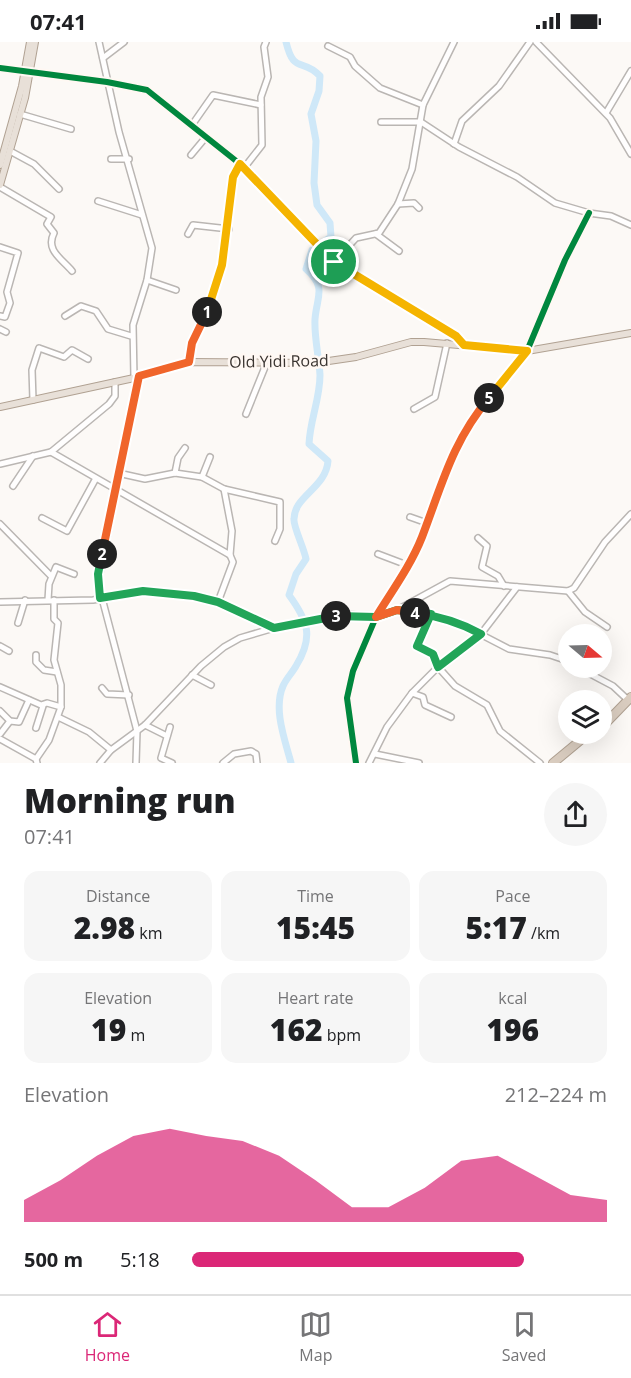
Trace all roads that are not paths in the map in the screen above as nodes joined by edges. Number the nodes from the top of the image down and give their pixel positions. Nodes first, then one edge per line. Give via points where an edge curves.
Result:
1 (30, 42) edge
2 (35, 42) edge
3 (99, 42) edge
4 (124, 42) edge
5 (267, 42) edge
6 (454, 42) edge
7 (530, 42) edge
8 (536, 42) edge
9 (328, 46) dead end
10 (103, 58) junction
11 (0, 68) edge
12 (631, 70) edge
13 (27, 73) junction
14 (107, 82) junction
15 (261, 105) junction
16 (423, 105) junction
17 (20, 114) junction
18 (606, 114) junction
19 (381, 122) dead end
20 (421, 122) junction
21 (192, 126) junction
22 (71, 129) dead end
23 (206, 137) junction
24 (454, 144) junction
25 (10, 151) junction
26 (631, 154) edge
27 (191, 155) dead end
28 (111, 159) dead end
29 (129, 159) junction
30 (0, 165) edge
31 (242, 166) junction
32 (0, 186) edge
33 (59, 189) dead end
34 (98, 201) dead end
35 (398, 204) junction
36 (419, 208) dead end
37 (589, 213) junction
38 (142, 214) junction
39 (631, 225) edge
40 (229, 229) junction
41 (188, 234) dead end
42 (376, 234) junction
43 (0, 247) edge
44 (399, 251) dead end
45 (334, 262) junction
46 (72, 271) dead end
47 (147, 280) junction
48 (176, 290) dead end
49 (0, 316) edge
50 (65, 316) dead end
51 (631, 333) edge
52 (131, 336) junction
53 (447, 343) junction
54 (464, 345) junction
55 (527, 351) junction
56 (88, 359) dead end
57 (189, 362) junction
58 (267, 362) junction
59 (137, 377) junction
60 (115, 382) junction
61 (33, 400) junction
62 (0, 407) edge
63 (414, 409) dead end
64 (246, 414) dead end
65 (185, 448) dead end
66 (51, 452) junction
67 (33, 456) junction
68 (210, 457) dead end
69 (0, 464) edge
70 (118, 472) junction
71 (175, 473) junction
72 (202, 477) junction
73 (95, 480) junction
74 (14, 486) dead end
75 (115, 488) junction
76 (224, 489) junction
77 (631, 514) edge
78 (410, 516) dead end
79 (42, 518) dead end
80 (427, 523) junction
81 (0, 524) edge
82 (478, 538) dead end
83 (275, 541) dead end
84 (378, 554) dead end
85 (230, 555) junction
86 (407, 565) junction
87 (74, 574) dead end
88 (51, 576) junction
89 (504, 586) junction
90 (517, 587) junction
91 (568, 591) junction
92 (100, 598) junction
93 (25, 600) junction
94 (51, 600) junction
95 (0, 602) edge
96 (218, 602) junction
97 (397, 610) junction
98 (431, 614) junction
99 (376, 617) junction
100 (18, 623) dead end
101 (603, 624) edge
102 (274, 628) junction
103 (481, 634) junction
104 (0, 646) edge
105 (9, 651) dead end
106 (36, 655) dead end
107 (558, 659) edge
108 (438, 667) junction
109 (57, 672) junction
110 (192, 675) junction
111 (600, 678) edge
112 (211, 685) dead end
113 (0, 687) edge
114 (102, 687) dead end
115 (411, 693) junction
116 (129, 695) junction
117 (629, 697) edge
118 (29, 700) junction
119 (43, 706) junction
120 (61, 707) junction
121 (0, 711) edge
122 (612, 712) edge
123 (612, 716) edge
124 (58, 717) junction
125 (451, 717) dead end
126 (10, 721) junction
127 (145, 724) junction
128 (170, 727) dead end
129 (36, 728) dead end
130 (137, 731) junction
131 (0, 734) edge
132 (167, 736) junction
133 (0, 739) edge
134 (576, 744) edge
135 (583, 744) edge
136 (111, 750) junction
137 (375, 754) junction
138 (37, 761) edge
139 (100, 763) edge
140 (136, 763) edge
141 (172, 763) edge
142 (223, 763) edge
143 (257, 763) edge
144 (356, 763) edge
145 (369, 763) edge
146 (419, 763) edge
147 (540, 763) edge
148 (554, 763) edge
149 (561, 763) edge

1 - 13 main road
2 - 13 main road
3 - 10 street
4 - 10 street
5 - 15 street via 264,46 268,77 262,87
6 - 16 street
7 - 24 street via 499,86 462,121
8 - 18 street
9 - 16 street via 350,57 380,88
10 - 14 street
11 - 13 street
12 - 18 street
13 - 14 street
13 - 17 main road
13 - 30 main road
14 - 21 street via 147,90
14 - 29 street
15 - 21 street via 213,95
15 - 31 street via 262,146
16 - 20 street
17 - 22 street
17 - 25 main road
18 - 26 street
19 - 20 street
20 - 24 street
20 - 35 street via 414,165
21 - 23 street
23 - 27 street
23 - 31 street
24 - 37 street via 508,171 555,203
25 - 32 main road
25 - 33 street via 34,164
28 - 29 street
29 - 38 street
31 - 40 street via 233,177
31 - 45 street
32 - 46 street via 51,217 47,224 54,233 51,249
34 - 38 street
35 - 36 street via 414,203
35 - 42 street
37 - 39 street via 611,216
37 - 55 street
38 - 47 street via 152,248
40 - 41 street via 193,225
40 - 57 street via 212,299 192,343
42 - 44 street
42 - 45 street via 356,238
43 - 49 street via 18,253 7,292 10,303 5,317
45 - 54 street via 456,336
47 - 48 street
47 - 52 street
50 - 52 street via 81,306 96,311 108,329
51 - 55 main road, Old Yidi Road
52 - 59 street
53 - 54 main road, Old Yidi Road
53 - 58 main road, Old Yidi Road via 411,342 319,363
53 - 63 street via 435,397
54 - 55 main road, Old Yidi Road
55 - 80 street via 462,434 444,471
56 - 61 street via 72,350 64,357 39,348 32,370
57 - 58 main road, Old Yidi Road
57 - 59 main road, Old Yidi Road
58 - 64 street
59 - 60 main road, Old Yidi Road
59 - 70 street
60 - 61 main road, Old Yidi Road
60 - 66 street via 115,396 109,404
61 - 62 main road, Old Yidi Road
65 - 71 street via 176,462
66 - 67 street
66 - 73 street
67 - 69 street
67 - 74 street
68 - 72 street
70 - 71 street via 145,478
70 - 75 street
71 - 72 street
72 - 76 street
73 - 75 street
73 - 79 street via 67,531
75 - 85 street
75 - 92 street via 98,574
76 - 83 street via 280,502 280,529
76 - 85 street via 232,531
77 - 91 street
78 - 80 street
80 - 86 street
81 - 88 street
82 - 89 street via 488,546 482,567 498,576
84 - 86 street
85 - 96 street via 233,562
86 - 99 street
87 - 88 street via 56,567
88 - 94 street
89 - 90 street
89 - 97 street via 450,581
90 - 91 street
90 - 103 street
91 - 101 street via 585,612
92 - 94 street
92 - 96 street via 143,591
92 - 116 street
93 - 94 street
93 - 95 street
93 - 100 street
94 - 109 street via 58,623 54,660
96 - 102 street
97 - 98 street
97 - 99 street
98 - 103 street
98 - 108 street via 417,646 433,654
99 - 102 street via 348,615
99 - 144 street via 353,671 347,698
102 - 110 street via 240,638
103 - 107 street via 509,650
103 - 108 street
104 - 105 street
106 - 109 street via 36,662 44,670
108 - 115 street
108 - 147 street via 455,686 487,705 500,731
109 - 120 street via 62,685
110 - 112 street
110 - 127 street
111 - 117 street
113 - 118 street
114 - 116 street via 107,694
115 - 125 street via 423,697 425,705
115 - 137 street via 387,727
116 - 130 street
117 - 122 highway
117 - 123 highway
118 - 119 street
118 - 126 street via 20,721
119 - 120 street via 47,703
119 - 129 street
120 - 124 street
121 - 126 street
124 - 136 street via 89,732
124 - 138 street
126 - 131 street
127 - 130 street
127 - 132 street
128 - 132 street
130 - 136 street
130 - 140 street
132 - 141 street via 161,758
133 - 138 street
134 - 148 highway
135 - 149 highway
136 - 139 street
137 - 145 street
137 - 146 street
142 - 143 street via 234,754 251,751 256,754

